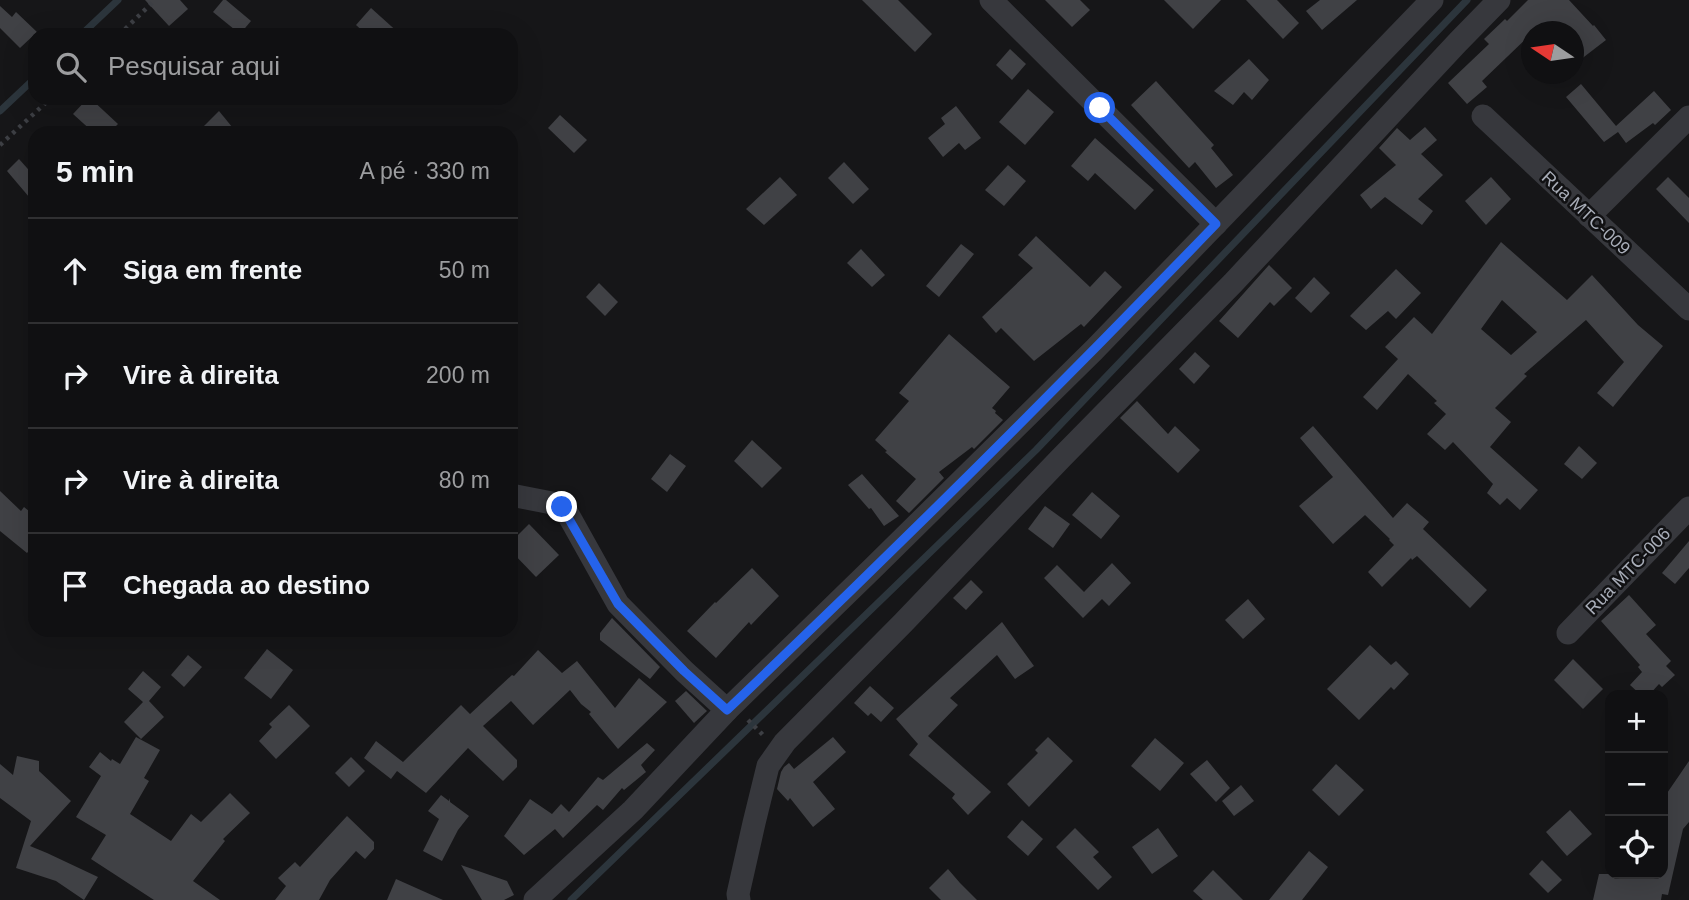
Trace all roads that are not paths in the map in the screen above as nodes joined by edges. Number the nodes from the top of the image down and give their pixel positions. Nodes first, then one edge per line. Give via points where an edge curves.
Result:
1 (991, 0) edge
2 (1432, 0) edge
3 (1499, 0) edge
4 (1483, 116) dead end
5 (1689, 117) edge
6 (1589, 216) junction
7 (1216, 224) junction
8 (1689, 309) edge
9 (518, 496) edge
10 (1689, 508) edge
11 (1568, 634) dead end
12 (735, 712) junction
13 (535, 900) edge
14 (738, 900) edge

1 - 7 street
2 - 7 street
3 - 14 street via 1233,283 785,742 768,766
4 - 6 street, Rua MTC-009
5 - 6 street
6 - 8 street, Rua MTC-009
7 - 12 street
9 - 12 street via 565,509 618,604 684,671
10 - 11 street, Rua MTC-006
12 - 13 street

